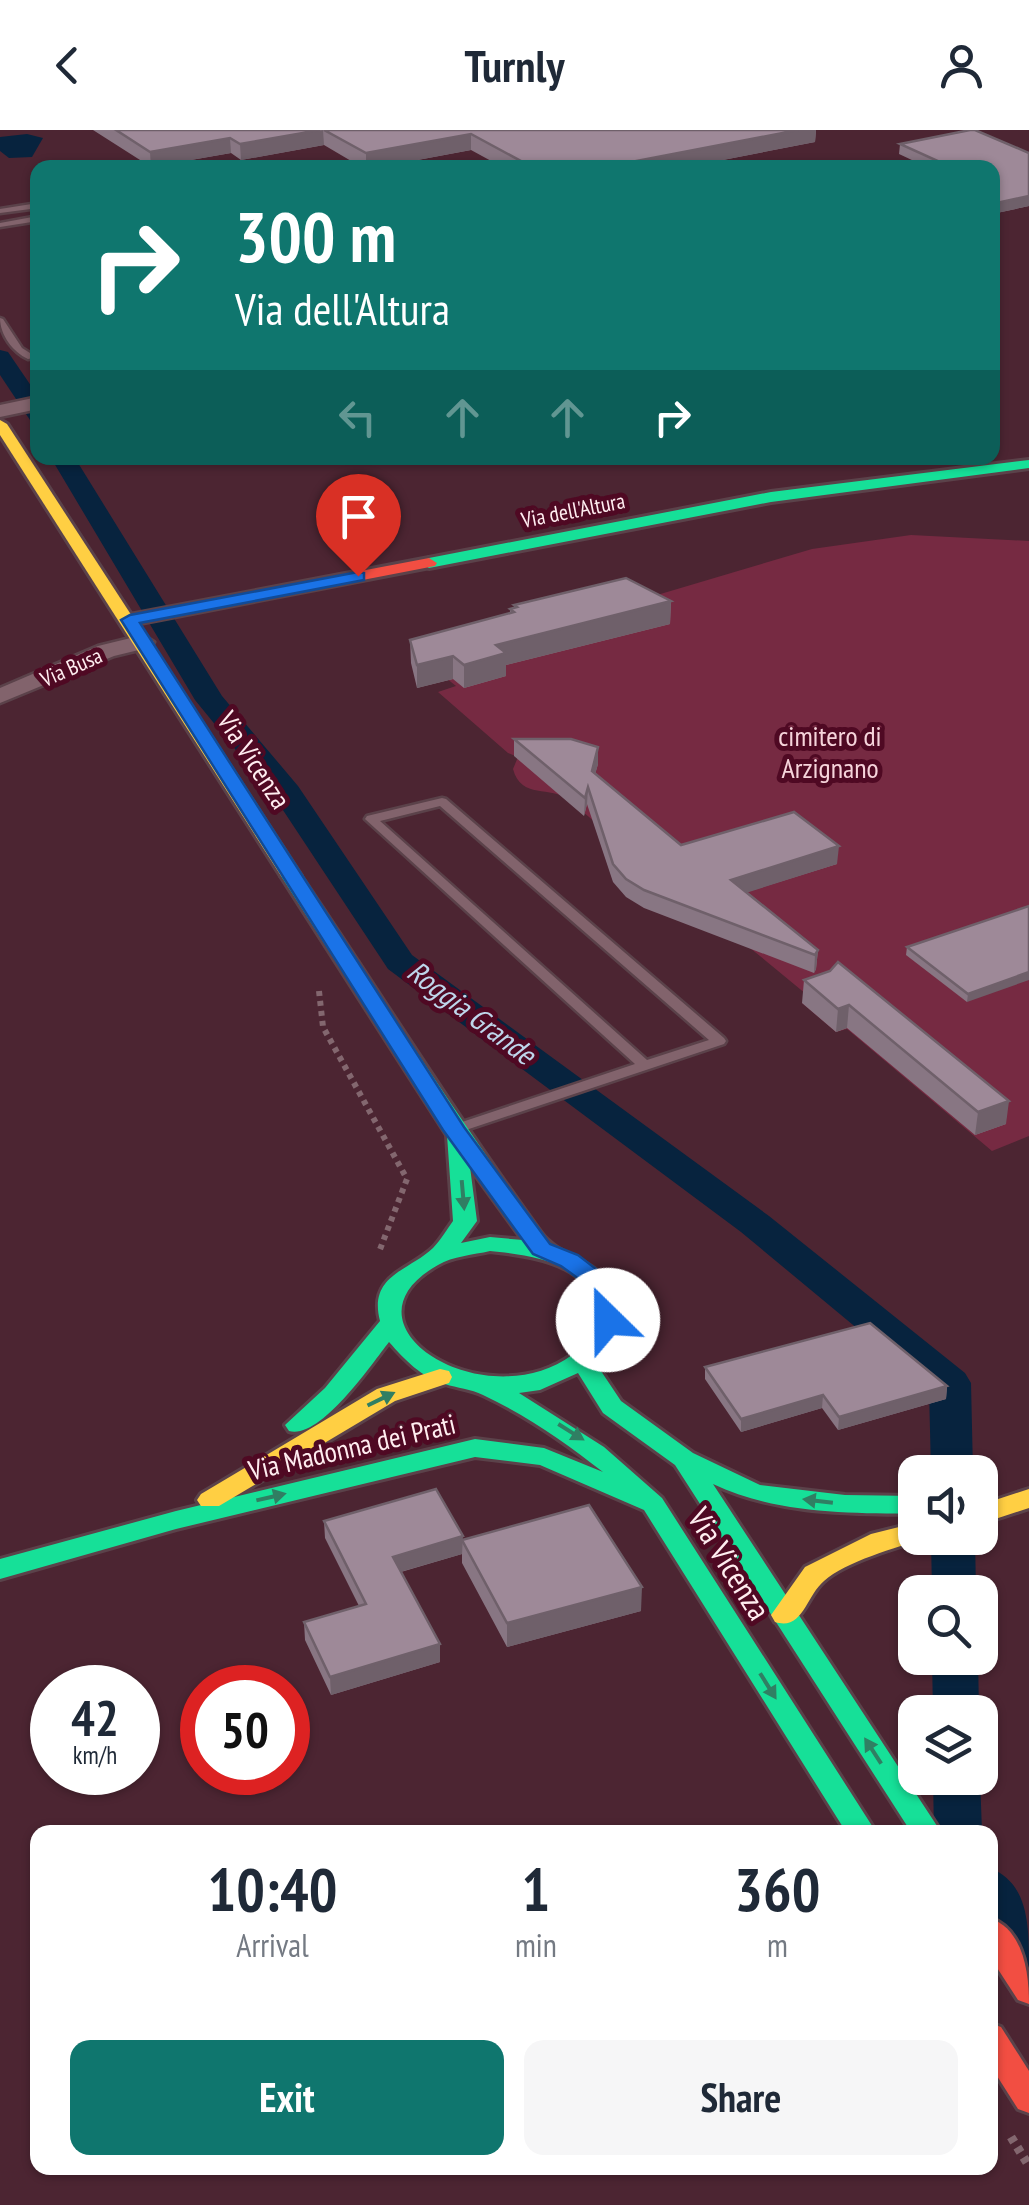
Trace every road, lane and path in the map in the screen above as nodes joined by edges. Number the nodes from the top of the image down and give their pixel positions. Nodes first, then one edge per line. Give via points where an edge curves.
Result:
1 (30, 206) edge
2 (0, 212) edge
3 (30, 219) edge
4 (0, 225) edge
5 (0, 321) edge
6 (30, 356) edge
7 (30, 405) edge
8 (0, 411) edge
9 (0, 424) edge
10 (1029, 464) edge
11 (130, 620) junction
12 (143, 642) junction
13 (0, 696) edge
14 (319, 991) dead end
15 (645, 1066) junction
16 (454, 1130) junction
17 (541, 1249) junction
18 (441, 1254) junction
19 (373, 1266) dead end
20 (388, 1327) junction
21 (582, 1361) junction
22 (440, 1377) junction
23 (486, 1386) junction
24 (684, 1458) junction
25 (653, 1504) junction
26 (898, 1505) edge
27 (176, 1520) junction
28 (898, 1536) edge
29 (0, 1570) edge
30 (786, 1615) junction
31 (857, 1825) edge
32 (921, 1825) edge
33 (998, 1944) edge
34 (1029, 1992) edge
35 (998, 2050) edge
36 (1029, 2098) edge

1 - 2 lane
3 - 4 lane
5 - 6 lane via 18,350
7 - 8 street
9 - 11 main road, Via Vicenza
10 - 11 main road, Via dell'Altura via 770,497
11 - 12 main road, Via Vicenza
12 - 13 street, Via Busa
12 - 16 main road, Via Vicenza
14 - 19 path via 323,1027 407,1180
15 - 15 lane via 719,1042 442,802 371,819
15 - 16 lane
16 - 17 main road, Via Vicenza
16 -> 18 main road, Via Vicenza via 465,1221
17 - 18 main road, Via Vicenza via 490,1244
17 - 21 main road, Via Vicenza via 592,1277 605,1298 608,1320
18 - 20 main road, Via Vicenza via 398,1284
20 - 22 main road, Via Vicenza via 406,1355
20 - 27 main road, Via Madonna dei Prati via 334,1394
21 - 23 main road, Via Vicenza via 522,1385
21 - 24 main road, Via Vicenza via 612,1407
22 - 23 main road, Via Vicenza
27 -> 22 main road, Via Madonna dei Prati via 386,1395
23 -> 25 main road, Via Vicenza via 586,1442
26 -> 24 main road via 755,1493
24 - 30 main road, Via Vicenza
27 -> 25 main road, Via Madonna dei Prati via 475,1448 544,1457
25 -> 31 main road, Via Vicenza
27 - 29 main road, Via Madonna dei Prati
28 - 30 main road via 814,1574
32 -> 30 main road, Via Vicenza
33 - 34 main road
35 - 36 main road

